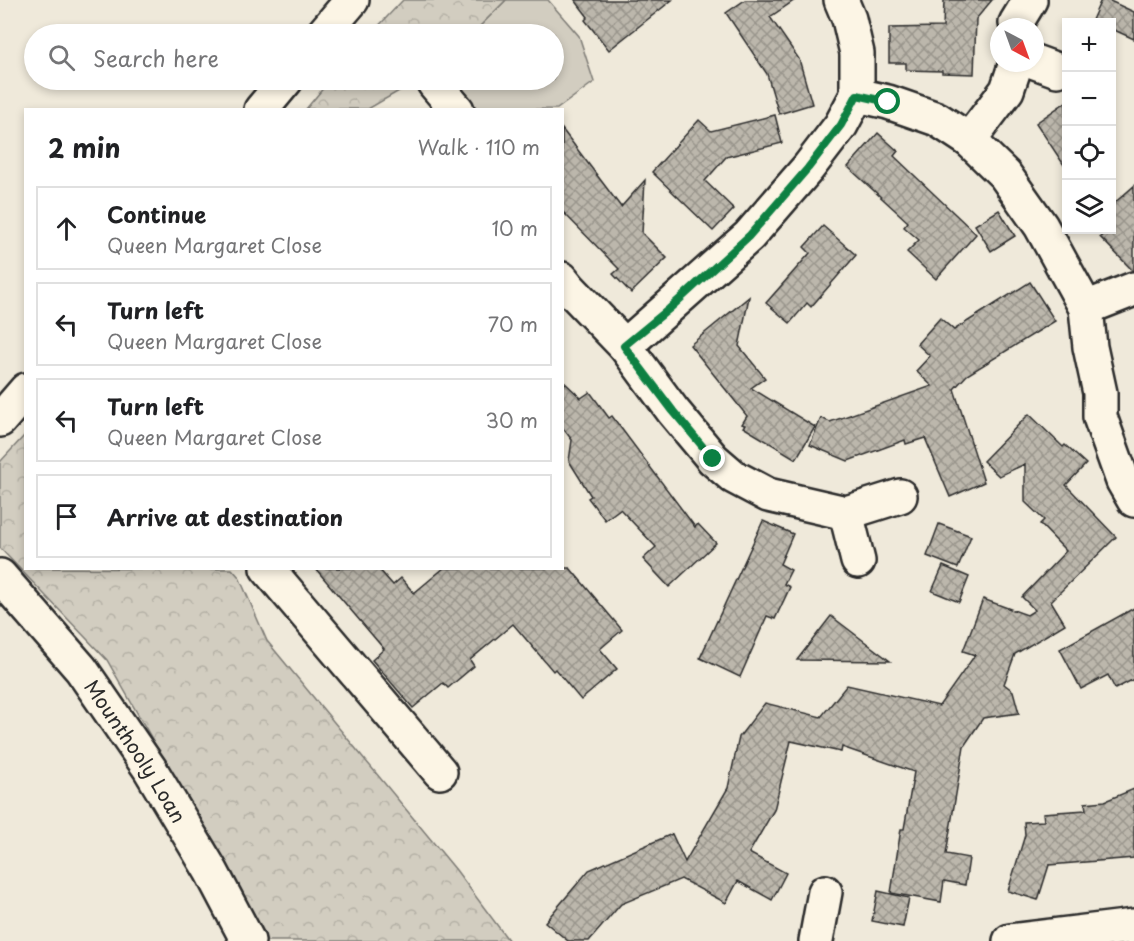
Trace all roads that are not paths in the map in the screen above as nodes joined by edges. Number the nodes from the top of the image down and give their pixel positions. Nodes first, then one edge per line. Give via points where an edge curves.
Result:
1 (352, 0) edge
2 (841, 0) edge
3 (1030, 0) edge
4 (1019, 18) edge
5 (332, 24) edge
6 (1013, 72) edge
7 (278, 90) edge
8 (440, 90) edge
9 (857, 95) junction
10 (263, 108) edge
11 (455, 108) edge
12 (969, 140) junction
13 (564, 282) edge
14 (1134, 289) edge
15 (1086, 308) junction
16 (624, 346) junction
17 (24, 392) edge
18 (0, 420) edge
19 (900, 496) dead end
20 (1134, 500) edge
21 (846, 513) junction
22 (858, 561) dead end
23 (269, 570) edge
24 (0, 576) edge
25 (440, 772) dead end
26 (825, 892) dead end
27 (1134, 926) edge
28 (248, 941) edge
29 (816, 941) edge
30 (1010, 941) edge

1 - 5 street
2 - 9 street via 857,53
3 - 4 street
6 - 12 street via 1007,90
7 - 10 street
8 - 11 street
9 - 12 street via 937,119
9 - 16 street via 841,125 749,236
12 - 15 street via 1005,175 1041,226
13 - 16 street
14 - 15 street
15 - 20 street via 1100,393 1100,417
16 - 21 street via 686,427 734,477 768,495
17 - 18 street
19 - 21 street
21 - 22 street
23 - 25 street
24 - 28 street, Mounthooly Loan via 81,669 150,769
26 - 29 street
27 - 30 street

